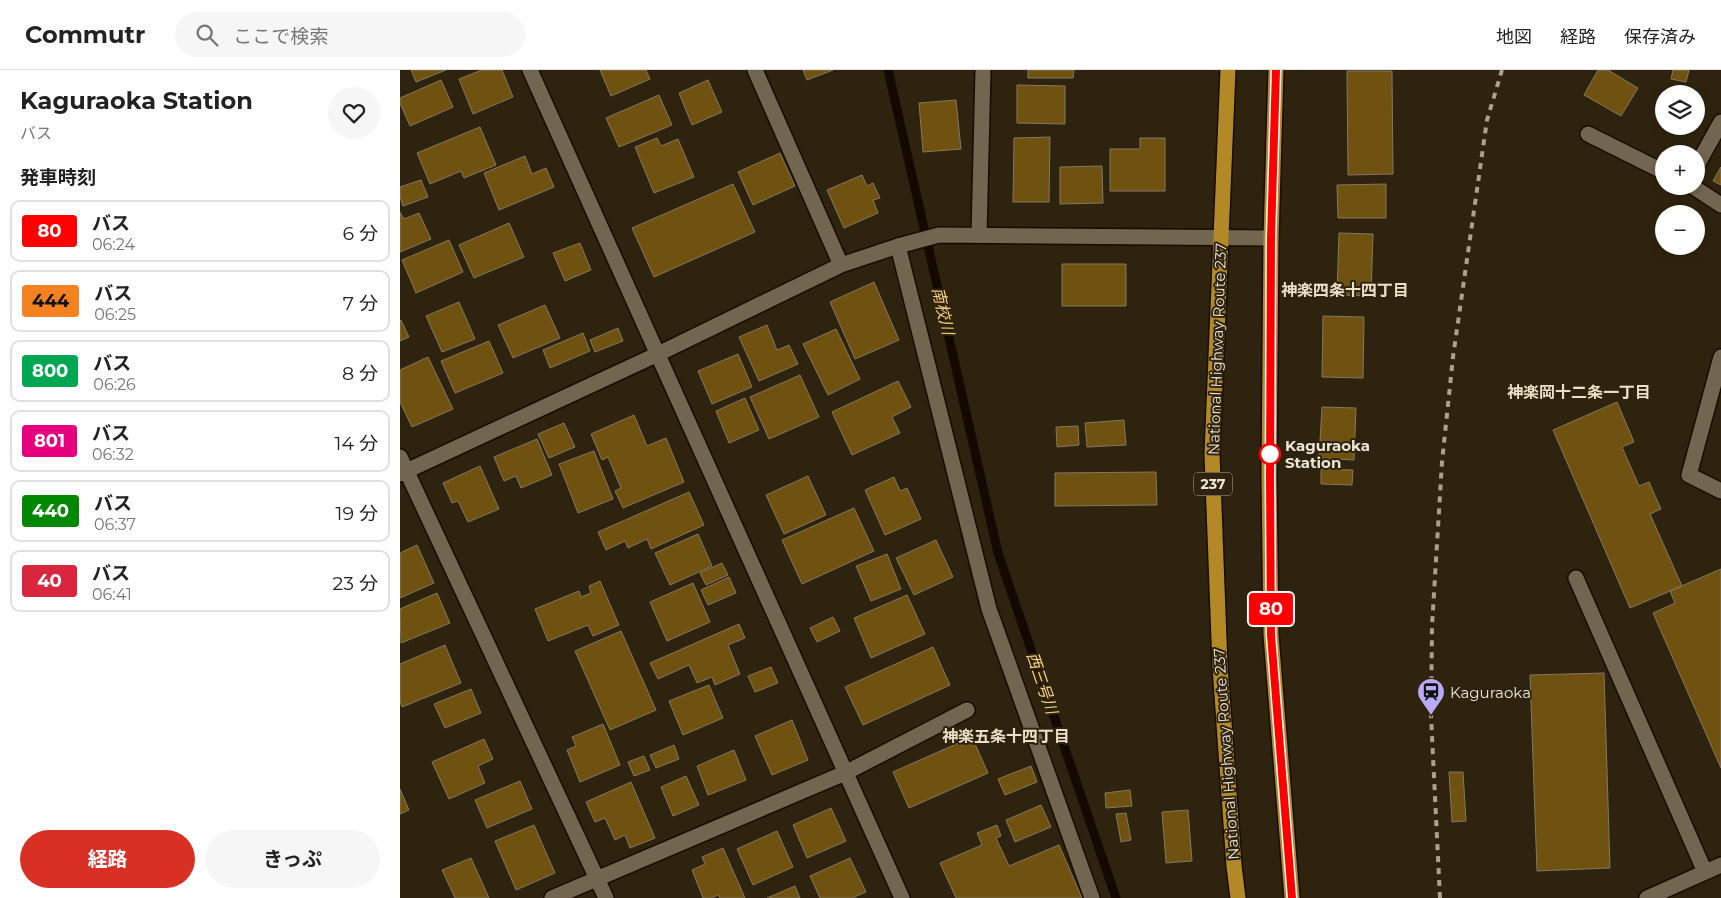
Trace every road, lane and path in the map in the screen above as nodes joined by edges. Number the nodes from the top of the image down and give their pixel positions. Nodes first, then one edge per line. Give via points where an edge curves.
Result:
1 (530, 70) edge
2 (755, 70) edge
3 (983, 70) edge
4 (1228, 70) edge
5 (1276, 70) edge
6 (1721, 122) edge
7 (1588, 134) dead end
8 (1705, 151) edge
9 (1655, 168) edge
10 (1705, 195) edge
11 (1721, 205) edge
12 (979, 235) junction
13 (1222, 238) junction
14 (1271, 238) junction
15 (903, 245) junction
16 (841, 265) junction
17 (658, 354) junction
18 (1721, 357) edge
19 (400, 457) edge
20 (403, 473) edge
21 (1721, 491) edge
22 (1576, 578) dead end
23 (967, 710) dead end
24 (845, 773) junction
25 (1721, 865) edge
26 (1705, 872) junction
27 (597, 878) junction
28 (552, 898) edge
29 (606, 898) edge
30 (902, 898) edge
31 (1092, 898) edge
32 (1238, 898) edge
33 (1292, 898) edge
34 (1647, 898) edge

1 - 17 street
2 - 16 street
3 - 12 street
4 - 13 highway, National Highway Route 237 / 237
5 - 14 highway
6 - 8 street
7 - 9 street
10 - 11 street
12 - 13 street
12 - 15 street via 939,235
13 - 14 street
13 - 32 highway, National Highway Route 237 / 237 via 1212,454 1220,666
14 - 33 highway via 1271,635
15 - 16 street
15 - 31 street via 989,609
16 - 17 street
17 - 20 street
17 - 24 street
18 - 21 street via 1689,475
19 - 20 street
20 - 27 street
22 - 26 street
23 - 24 street
24 - 27 street
24 - 30 street
25 - 26 street
26 - 34 street
27 - 28 street
27 - 29 street

